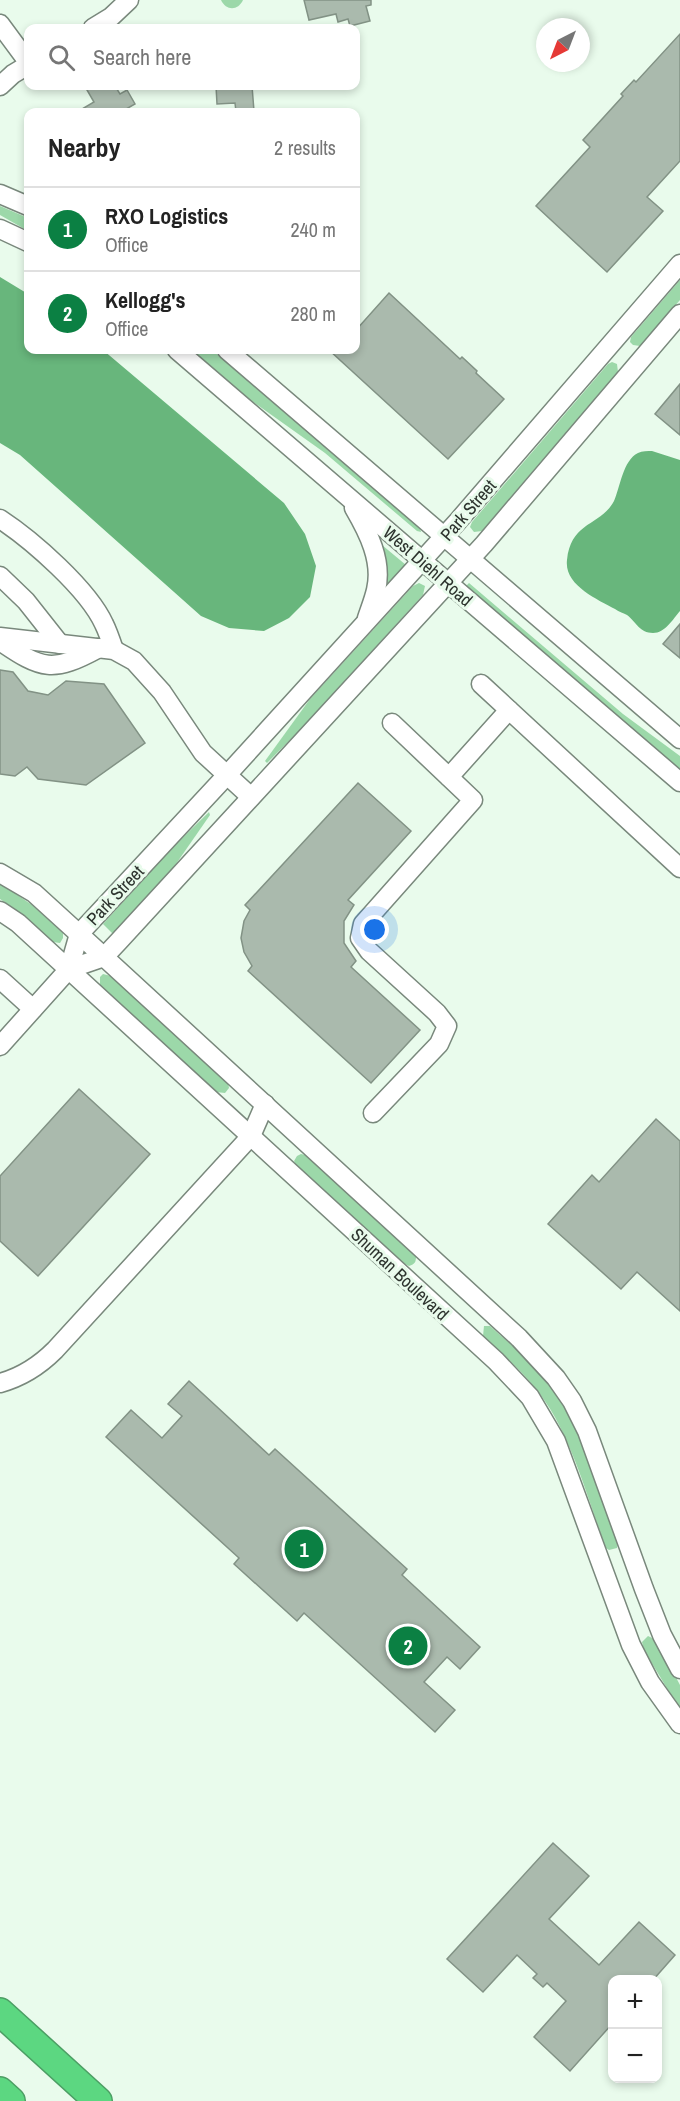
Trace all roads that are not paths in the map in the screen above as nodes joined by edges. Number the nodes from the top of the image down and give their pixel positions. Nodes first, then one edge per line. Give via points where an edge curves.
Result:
1 (129, 0) edge
2 (0, 24) edge
3 (100, 24) edge
4 (24, 58) edge
5 (24, 67) edge
6 (0, 86) edge
7 (0, 194) edge
8 (24, 204) edge
9 (0, 229) edge
10 (24, 240) edge
11 (680, 264) edge
12 (680, 314) edge
13 (182, 354) edge
14 (232, 354) edge
15 (349, 498) junction
16 (0, 519) edge
17 (444, 537) junction
18 (470, 559) junction
19 (422, 561) junction
20 (0, 576) edge
21 (447, 582) junction
22 (366, 623) junction
23 (0, 639) edge
24 (60, 644) junction
25 (106, 649) junction
26 (481, 684) dead end
27 (508, 710) junction
28 (392, 723) dead end
29 (680, 739) edge
30 (226, 776) junction
31 (449, 777) junction
32 (680, 782) edge
33 (251, 797) junction
34 (680, 868) edge
35 (0, 873) edge
36 (0, 911) edge
37 (79, 933) junction
38 (104, 957) junction
39 (69, 969) junction
40 (0, 979) edge
41 (33, 1009) junction
42 (0, 1046) edge
43 (265, 1104) junction
44 (373, 1113) dead end
45 (251, 1136) junction
46 (0, 1383) edge
47 (680, 1669) edge
48 (680, 1724) edge
49 (0, 2012) edge
50 (0, 2091) edge
51 (11, 2101) edge
52 (98, 2101) edge

1 - 3 street
2 - 4 street
5 - 6 street
7 - 8 street
9 - 10 street
11 - 17 street, Park Street
12 - 18 street, Park Street
13 - 15 street, West Diehl Road
14 - 17 street, West Diehl Road
15 - 19 street, West Diehl Road
15 - 22 street via 368,533 376,564 376,590
16 - 25 street via 84,593 104,622
17 - 18 street, West Diehl Road
17 - 19 street, Park Street
18 - 21 street, Park Street
18 - 29 street, West Diehl Road
19 - 21 street, West Diehl Road
19 - 22 street, Park Street
20 - 24 street
21 - 32 street, West Diehl Road
21 - 33 street, Park Street
22 - 30 street, Park Street
23 - 24 street
23 - 25 street via 24,657 46,666 60,666
24 - 25 street
25 - 30 street via 134,661 162,692 203,753
26 - 27 street
27 - 31 street
27 - 34 street
28 - 31 street
30 - 33 street
30 - 37 street, Park Street
31 - 44 street via 473,800 363,924 360,938 447,1026 439,1044
33 - 38 street, Park Street
35 - 37 street, Shuman Boulevard via 34,893
36 - 39 street, Shuman Boulevard
37 - 38 street, Shuman Boulevard
37 - 39 street, Park Street
38 - 39 street, Park Street
38 - 43 street, Shuman Boulevard
39 - 41 street
39 - 45 street, Shuman Boulevard
40 - 41 street
41 - 42 street
43 - 45 street
43 - 47 street, Shuman Boulevard via 519,1338 556,1378 587,1431 658,1626
45 - 46 street via 56,1350 22,1376
45 - 48 street, Shuman Boulevard via 496,1361 530,1397 556,1441 631,1645 650,1682
49 - 52 highway
50 - 51 highway

